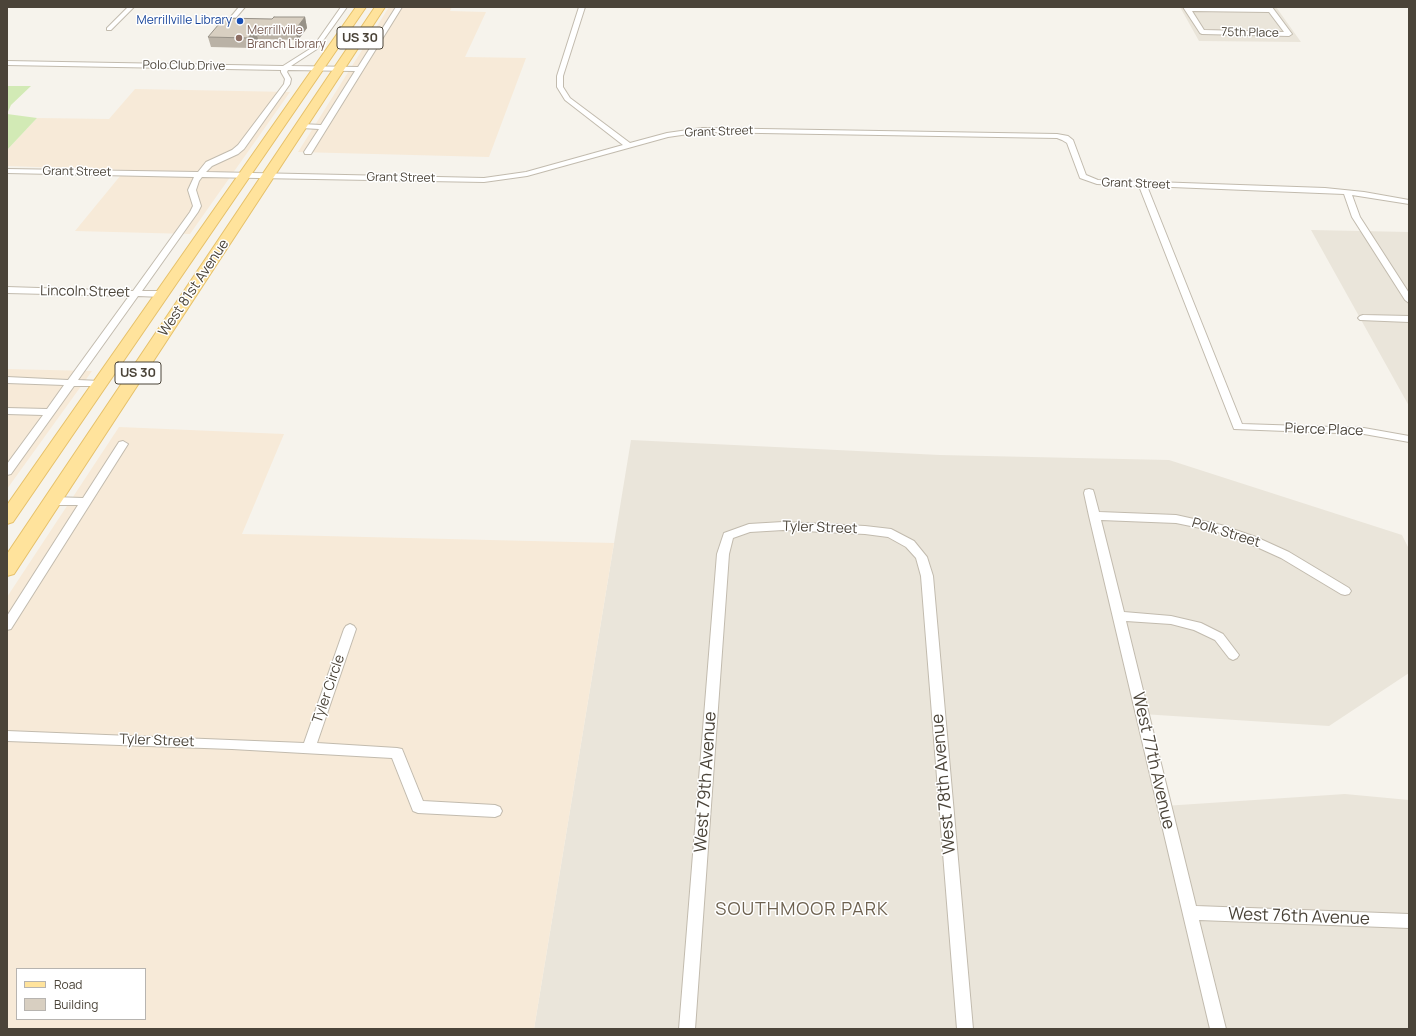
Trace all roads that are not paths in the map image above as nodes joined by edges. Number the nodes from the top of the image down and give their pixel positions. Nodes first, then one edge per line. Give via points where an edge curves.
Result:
1 (131, 7) edge
2 (242, 7) edge
3 (344, 7) edge
4 (361, 7) edge
5 (380, 7) edge
6 (399, 7) edge
7 (582, 7) edge
8 (1186, 8) edge
9 (1270, 9) edge
10 (232, 19) edge
11 (109, 29) dead end
12 (7, 63) edge
13 (285, 67) junction
14 (318, 68) junction
15 (340, 68) junction
16 (361, 69) junction
17 (302, 126) junction
18 (324, 127) junction
19 (628, 145) junction
20 (308, 152) dead end
21 (7, 170) edge
22 (199, 175) junction
23 (244, 176) junction
24 (269, 176) junction
25 (1142, 184) junction
26 (1347, 192) junction
27 (1409, 202) edge
28 (7, 290) edge
29 (136, 293) junction
30 (162, 294) junction
31 (1409, 300) edge
32 (1363, 318) dead end
33 (1409, 319) edge
34 (7, 380) edge
35 (72, 383) junction
36 (100, 384) junction
37 (7, 411) edge
38 (51, 412) junction
39 (1409, 439) edge
40 (123, 444) dead end
41 (7, 472) edge
42 (1089, 493) dead end
43 (52, 502) junction
44 (85, 502) junction
45 (1094, 516) junction
46 (7, 518) edge
47 (728, 536) joint
48 (910, 544) joint
49 (7, 569) edge
50 (1345, 591) dead end
51 (1118, 616) junction
52 (7, 626) edge
53 (350, 629) dead end
54 (1233, 655) dead end
55 (7, 736) edge
56 (308, 749) junction
57 (495, 811) dead end
58 (1190, 913) junction
59 (1409, 921) edge
60 (687, 1029) edge
61 (965, 1029) edge
62 (1218, 1029) edge

1 - 11 street
2 - 10 street
3 - 13 street via 315,48
4 - 14 main road, West 81st Avenue / US 30
5 - 15 main road, West 81st Avenue / US 30
6 - 16 street
7 - 19 street via 560,76 560,87 567,99
8 - 9 street
8 - 9 street, 75th Place via 1202,32 1290,34
12 - 13 street, Polo Club Drive
13 - 14 street, Polo Club Drive
13 - 22 street via 287,84 243,145 235,152 209,164
14 - 15 street, Polo Club Drive
14 - 23 main road, West 81st Avenue / US 30
15 - 16 street, Polo Club Drive
15 - 17 main road, West 81st Avenue / US 30
16 - 18 street
17 - 18 street
17 - 24 main road, West 81st Avenue / US 30
18 - 20 street
19 - 24 street, Grant Street via 536,172 494,179
19 - 25 street, Grant Street via 667,135 702,130 1057,136 1070,142 1081,173 1086,179 1100,183
21 - 22 street, Grant Street
22 - 23 street, Grant Street
22 - 29 street via 192,187 197,203 196,209
23 - 24 street, Grant Street
23 - 30 main road, West 81st Avenue / US 30
24 - 43 main road, West 81st Avenue / US 30
25 - 26 street, Grant Street
25 - 39 street, Pierce Place via 1238,427 1364,431
26 - 27 street, Grant Street
26 - 31 street via 1356,217
28 - 29 street, Lincoln Street
29 - 30 street, Lincoln Street
29 - 35 street
30 - 36 main road, West 81st Avenue / US 30
32 - 33 street
34 - 35 street
35 - 36 street
35 - 38 street
36 - 46 main road, West 81st Avenue / US 30
37 - 38 street
38 - 41 street
40 - 44 street
42 - 45 street, West 77th Avenue
43 - 44 street
43 - 49 main road, West 81st Avenue / US 30
44 - 52 street
45 - 50 street, Polk Street via 1176,518 1218,528 1285,555
45 - 51 street, West 77th Avenue
47 - 48 street, Tyler Street via 749,528 783,526 892,533
47 - 60 street, West 79th Avenue via 723,554
48 - 61 street, West 78th Avenue via 921,557 927,576
51 - 54 street via 1171,620 1197,626 1219,637
51 - 58 street, West 77th Avenue
53 - 56 street, Tyler Circle
55 - 56 street, Tyler Street
56 - 57 street, Tyler Street via 397,753 418,807
58 - 59 street, West 76th Avenue
58 - 62 street, West 77th Avenue

